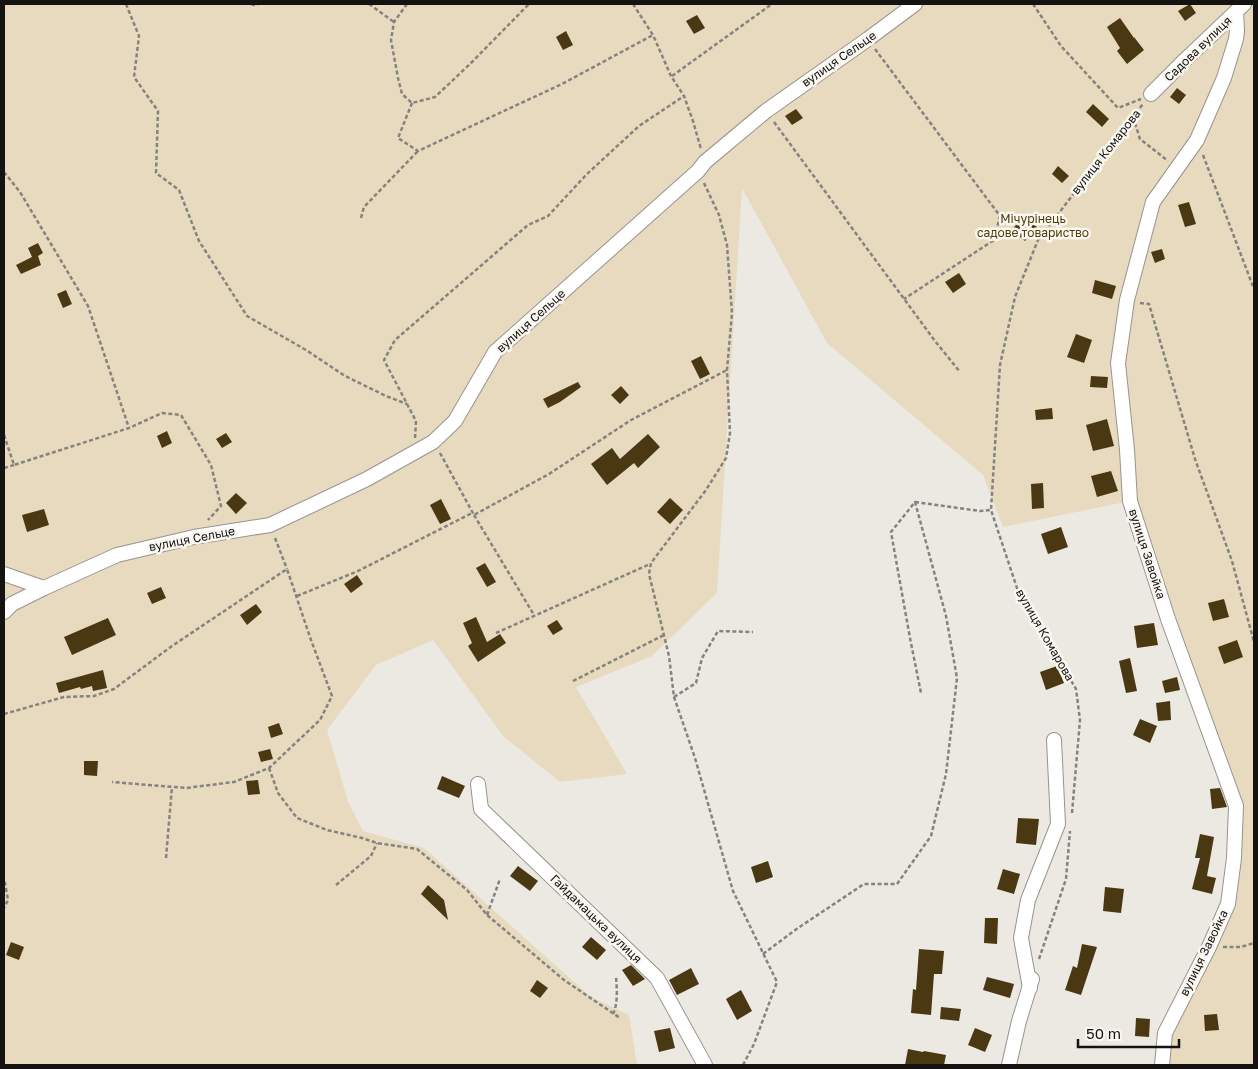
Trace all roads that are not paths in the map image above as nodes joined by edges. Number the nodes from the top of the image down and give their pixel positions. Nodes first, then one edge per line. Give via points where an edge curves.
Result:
1 (916, 4) edge
2 (1240, 8) edge
3 (1151, 94) road end
4 (4, 574) edge
5 (44, 588) junction
6 (4, 612) edge
7 (1054, 740) dead end
8 (478, 784) dead end
9 (705, 1065) edge
10 (1010, 1065) edge
11 (1162, 1065) edge

1 - 5 street, вулиця Сельце via 766,111 496,352 455,421 433,442 367,479 270,525 194,537 117,555
2 - 3 street, Садова вулиця
2 - 11 street, вулиця Завойка via 1234,47 1224,78 1197,140 1153,202 1127,300 1118,363 1130,501 1168,619 1236,806 1228,904 1165,1033
4 - 5 street
5 - 6 street, вулиця Сельце via 12,604
7 - 10 street via 1058,824 1028,900 1021,938 1031,984
8 - 9 street, Гайдамацька вулиця via 481,809 658,978

